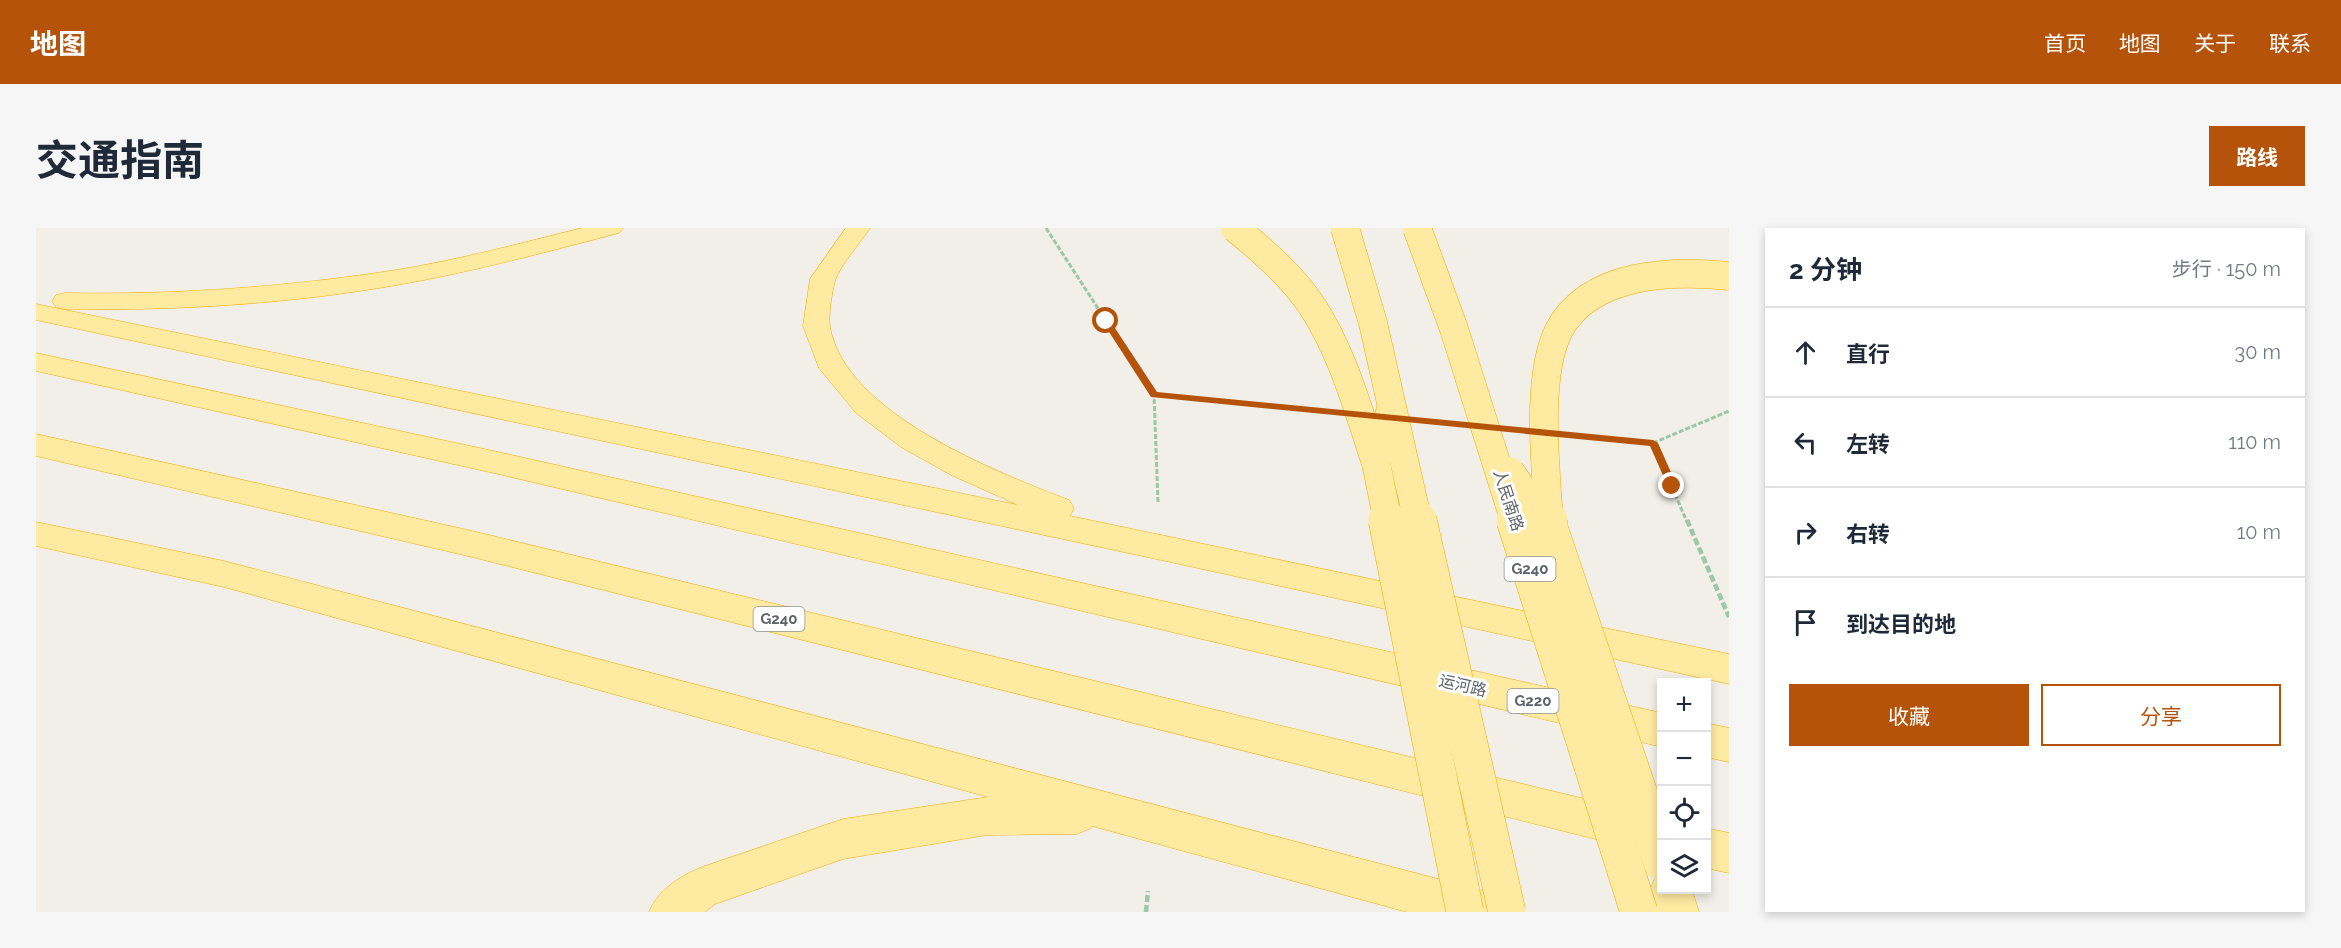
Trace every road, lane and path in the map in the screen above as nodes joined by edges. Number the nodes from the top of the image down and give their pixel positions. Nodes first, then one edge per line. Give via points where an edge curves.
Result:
1 (611, 228) edge
2 (858, 228) edge
3 (1046, 228) edge
4 (1235, 228) edge
5 (1345, 228) edge
6 (1417, 228) edge
7 (1729, 276) edge
8 (36, 301) edge
9 (36, 312) edge
10 (36, 362) edge
11 (1154, 394) junction
12 (1729, 411) edge
13 (1332, 412) dead end
14 (1404, 412) junction
15 (1476, 432) junction
16 (1570, 435) dead end
17 (1653, 443) junction
18 (36, 445) edge
19 (1376, 463) junction
20 (1158, 502) dead end
21 (1549, 528) junction
22 (36, 534) edge
23 (1161, 547) junction
24 (1729, 617) edge
25 (1729, 669) edge
26 (1657, 729) edge
27 (1711, 741) edge
28 (1729, 745) edge
29 (1118, 815) junction
30 (1657, 836) edge
31 (1657, 847) edge
32 (1711, 849) edge
33 (1729, 853) edge
34 (1148, 891) dead end
35 (1672, 894) edge
36 (670, 912) edge
37 (1146, 912) edge
38 (1465, 912) edge
39 (1484, 912) edge
40 (1508, 912) edge
41 (1639, 912) edge
42 (1678, 912) edge

1 - 8 highway via 481,260 367,282 113,303
2 - 23 highway via 825,273 816,302 817,338 830,366 857,400 901,434 950,463 1024,496
3 - 11 path
4 - 19 highway, bridge via 1263,250 1313,307 1346,378
5 - 14 highway, bridge
6 - 15 highway, 人民南路 / G240, bridge via 1454,329
7 - 21 highway, bridge via 1659,275 1613,284 1582,302 1559,330 1548,369
9 - 23 highway
10 - 26 highway, 运河路 / G220 via 498,463
11 - 13 path
11 - 20 path
12 - 17 path
14 - 15 path
14 - 19 highway, bridge
14 - 40 highway, bridge
15 - 21 highway, bridge
15 - 41 highway, 人民南路 / G240, bridge
16 - 17 path
17 - 24 path
18 - 30 highway, G240 via 468,543
19 - 38 highway, bridge
21 - 31 highway, bridge
22 - 29 highway via 224,574
23 - 25 highway
27 - 28 highway
29 - 36 highway via 987,816 843,840 702,888
29 - 39 highway
32 - 33 highway
34 - 37 path
35 - 42 highway

